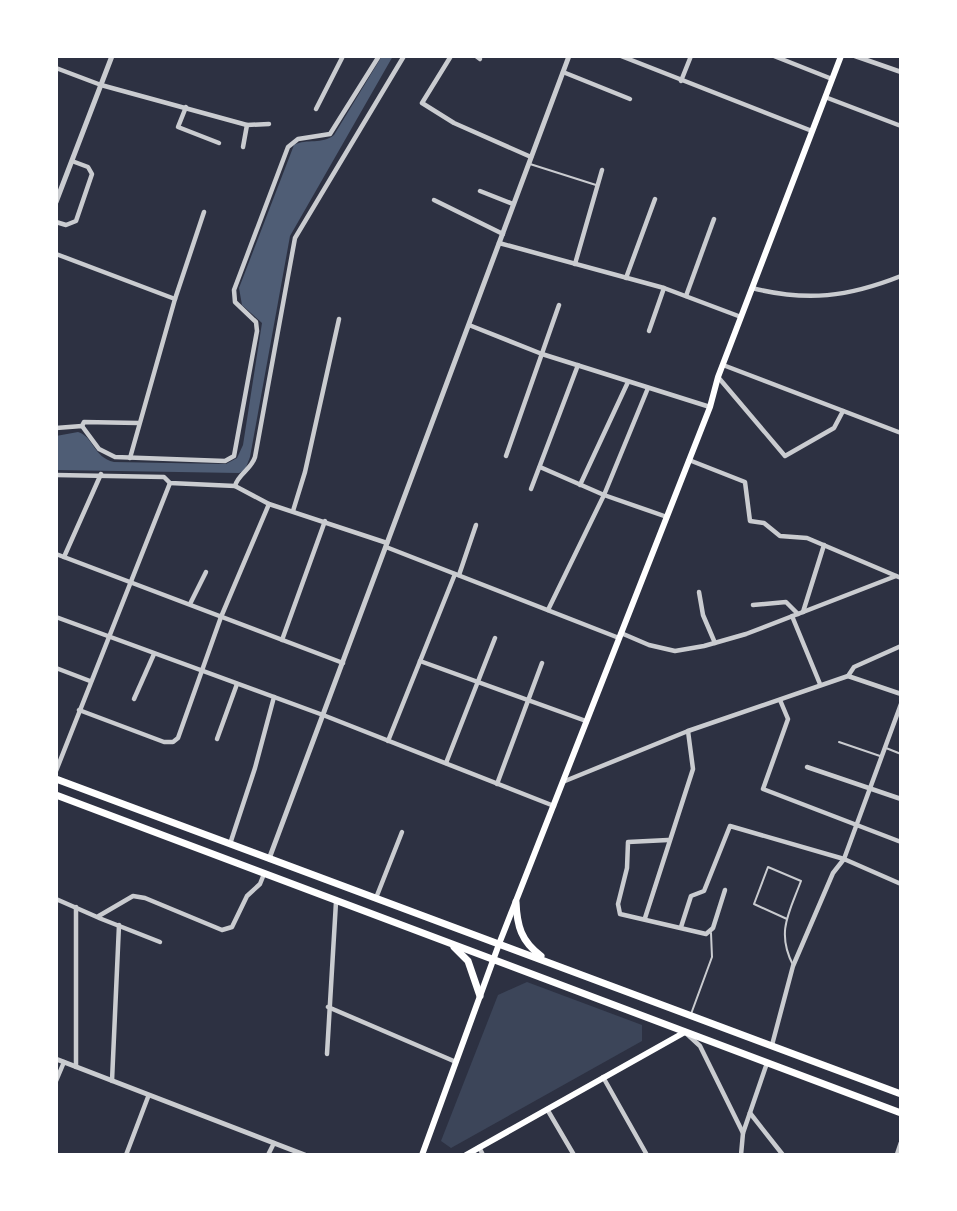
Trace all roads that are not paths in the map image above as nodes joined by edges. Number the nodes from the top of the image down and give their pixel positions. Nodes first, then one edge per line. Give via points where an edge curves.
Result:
1 (112, 56) edge
2 (343, 56) edge
3 (379, 56) edge
4 (404, 56) edge
5 (451, 56) edge
6 (569, 56) edge
7 (621, 56) edge
8 (691, 56) edge
9 (774, 56) edge
10 (841, 56) edge
11 (855, 56) edge
12 (56, 68) edge
13 (563, 72) junction
14 (901, 72) edge
15 (832, 79) junction
16 (681, 81) junction
17 (101, 85) junction
18 (825, 97) junction
19 (630, 99) dead end
20 (186, 107) junction
21 (316, 109) dead end
22 (270, 124) dead end
23 (247, 125) junction
24 (901, 126) edge
25 (812, 131) junction
26 (219, 143) dead end
27 (243, 147) dead end
28 (72, 161) junction
29 (530, 161) junction
30 (601, 170) dead end
31 (596, 185) junction
32 (480, 191) dead end
33 (655, 199) dead end
34 (434, 200) dead end
35 (56, 202) edge
36 (513, 204) junction
37 (204, 212) dead end
38 (713, 219) dead end
39 (56, 222) edge
40 (503, 234) junction
41 (499, 243) junction
42 (56, 254) edge
43 (575, 264) junction
44 (901, 276) edge
45 (626, 278) junction
46 (664, 288) junction
47 (752, 288) junction
48 (685, 296) junction
49 (175, 299) junction
50 (559, 305) dead end
51 (741, 317) junction
52 (340, 319) dead end
53 (469, 325) junction
54 (649, 331) dead end
55 (542, 354) junction
56 (723, 365) junction
57 (578, 366) junction
58 (718, 377) junction
59 (628, 382) junction
60 (648, 388) junction
61 (710, 407) junction
62 (843, 411) junction
63 (138, 424) junction
64 (82, 426) junction
65 (56, 428) edge
66 (901, 433) edge
67 (506, 456) dead end
68 (130, 458) junction
69 (689, 460) junction
70 (540, 467) junction
71 (102, 474) junction
72 (56, 475) edge
73 (170, 483) junction
74 (580, 485) junction
75 (235, 486) junction
76 (531, 489) dead end
77 (604, 495) junction
78 (269, 503) junction
79 (293, 511) junction
80 (667, 517) junction
81 (325, 521) junction
82 (475, 525) dead end
83 (386, 545) junction
84 (824, 545) junction
85 (56, 554) edge
86 (64, 556) junction
87 (206, 572) dead end
88 (457, 574) junction
89 (899, 577) edge
90 (129, 582) junction
91 (699, 592) dead end
92 (190, 604) junction
93 (753, 605) dead end
94 (548, 610) junction
95 (798, 614) junction
96 (56, 617) edge
97 (221, 617) junction
98 (107, 636) junction
99 (620, 636) junction
100 (495, 638) dead end
101 (282, 640) junction
102 (715, 643) junction
103 (901, 646) edge
104 (154, 654) junction
105 (420, 661) junction
106 (343, 663) junction
107 (542, 663) dead end
108 (56, 668) edge
109 (201, 671) junction
110 (848, 676) junction
111 (90, 681) junction
112 (478, 682) junction
113 (237, 684) junction
114 (820, 684) junction
115 (901, 694) edge
116 (274, 697) junction
117 (135, 699) dead end
118 (779, 699) junction
119 (530, 701) junction
120 (901, 704) edge
121 (79, 710) junction
122 (323, 715) junction
123 (586, 721) junction
124 (688, 732) junction
125 (217, 739) dead end
126 (388, 741) junction
127 (839, 742) dead end
128 (885, 748) junction
129 (901, 754) edge
130 (881, 757) junction
131 (446, 763) junction
132 (807, 767) dead end
133 (56, 771) edge
134 (56, 779) edge
135 (565, 781) junction
136 (497, 784) junction
137 (870, 788) junction
138 (56, 795) edge
139 (901, 799) edge
140 (555, 807) junction
141 (857, 823) junction
142 (402, 832) dead end
143 (668, 840) junction
144 (901, 842) edge
145 (229, 845) junction
146 (269, 859) junction
147 (844, 859) junction
148 (264, 874) junction
149 (901, 884) edge
150 (725, 890) dead end
151 (376, 898) junction
152 (56, 899) edge
153 (337, 902) junction
154 (516, 902) junction
155 (76, 907) junction
156 (97, 917) junction
157 (645, 919) junction
158 (787, 919) junction
159 (119, 925) junction
160 (681, 927) junction
161 (710, 932) junction
162 (438, 939) junction
163 (160, 942) dead end
164 (499, 944) junction
165 (493, 960) junction
166 (551, 962) junction
167 (793, 966) junction
168 (480, 996) junction
169 (328, 1007) junction
170 (691, 1015) junction
171 (685, 1032) junction
172 (772, 1045) junction
173 (327, 1054) dead end
174 (56, 1059) edge
175 (64, 1062) junction
176 (456, 1062) junction
177 (767, 1062) junction
178 (76, 1067) junction
179 (603, 1077) junction
180 (56, 1081) edge
181 (112, 1082) junction
182 (901, 1094) edge
183 (148, 1097) junction
184 (546, 1108) junction
185 (750, 1113) junction
186 (901, 1113) edge
187 (743, 1133) junction
188 (274, 1143) junction
189 (901, 1143) edge
190 (479, 1147) junction
191 (126, 1155) edge
192 (268, 1155) edge
193 (305, 1155) edge
194 (422, 1155) edge
195 (466, 1155) edge
196 (484, 1155) edge
197 (574, 1155) edge
198 (647, 1155) edge
199 (741, 1155) edge
200 (783, 1155) edge
201 (897, 1155) edge

1 - 17 street
2 - 21 street
3 - 68 street via 330,134 298,139 289,147 236,284 235,302 256,322 257,331 237,452 225,461
4 - 75 street via 295,239 255,457
5 - 29 street via 422,103
6 - 13 street
7 - 16 street
8 - 16 street
9 - 15 street
10 - 15 main road
11 - 14 street
12 - 17 street
13 - 19 street
13 - 29 street
15 - 18 main road
16 - 25 street
17 - 20 street
17 - 28 street
18 - 24 street
18 - 25 main road
20 - 23 street
20 - 26 street via 178,127
22 - 23 street
23 - 27 street
25 - 47 main road
28 - 35 street
28 - 39 street via 88,166 92,174 76,221
29 - 31 lane
29 - 36 street
30 - 31 street
31 - 43 street
32 - 36 street
33 - 45 street
34 - 40 street
36 - 40 street
37 - 49 street
38 - 48 street
40 - 41 street
41 - 43 street
41 - 53 street
42 - 49 street
43 - 45 street
44 - 47 street via 862,290 818,297 787,297
45 - 46 street
46 - 48 street
46 - 54 street
47 - 51 main road
48 - 51 street
49 - 63 street
50 - 55 street
51 - 56 main road
52 - 79 street
53 - 55 street
53 - 83 street
55 - 57 street
55 - 67 street
56 - 58 main road
56 - 62 street
57 - 59 street
57 - 70 street
58 - 61 main road
58 - 62 street via 785,456 834,428
59 - 60 street
59 - 74 street
60 - 61 street
60 - 77 street
61 - 69 main road
62 - 66 street
63 - 64 street via 94,421
63 - 68 street
64 - 65 street
64 - 68 street via 103,453
69 - 80 main road
69 - 84 street via 745,482 750,521 764,523 780,536
70 - 74 street
70 - 76 street
71 - 72 street
71 - 73 street via 164,477
71 - 86 street
73 - 75 street
73 - 90 street
74 - 77 street
75 - 78 street
77 - 80 street
77 - 94 street
78 - 79 street
78 - 97 street
79 - 81 street
80 - 99 main road
81 - 83 street
81 - 101 street
82 - 88 street
83 - 88 street
83 - 106 street
84 - 89 street
84 - 95 street
85 - 86 street
86 - 90 street
87 - 92 street
88 - 94 street
88 - 105 street
89 - 95 street
90 - 92 street
90 - 98 street
91 - 102 street
92 - 97 street
93 - 95 street via 786,602
94 - 99 street
95 - 102 street
95 - 114 street
96 - 98 street
97 - 101 street
97 - 109 street
98 - 104 street
98 - 111 street
99 - 102 street via 675,651
99 - 123 main road
100 - 112 street
101 - 106 street
103 - 110 street via 854,667
104 - 109 street
104 - 117 street
105 - 112 street
105 - 126 street
106 - 122 street
107 - 119 street
108 - 111 street
109 - 113 street
109 - 121 street via 180,734 173,742
110 - 114 street
110 - 115 street
111 - 121 street
112 - 119 street
112 - 131 street
113 - 116 street
113 - 125 street
114 - 118 street
116 - 122 street
116 - 145 street
118 - 124 street
118 - 141 street via 788,719 763,789
119 - 123 street
119 - 136 street
120 - 128 street
121 - 133 street
122 - 126 street
122 - 146 street
123 - 135 main road
124 - 135 street
124 - 143 street via 693,769
126 - 131 street
127 - 130 lane
128 - 129 lane
128 - 130 street
130 - 137 street
131 - 136 street
132 - 137 street
134 - 145 main road
135 - 140 main road
136 - 140 street
137 - 139 street
137 - 141 street
138 - 148 main road
140 - 154 main road
141 - 144 street
141 - 147 street
142 - 151 street
143 - 157 street
143 - 157 street via 627,843 619,913
145 - 146 main road
146 - 148 main road
146 - 151 main road
147 - 149 street
147 - 160 street via 730,826 704,891 691,896
147 - 167 street via 833,873
148 - 153 main road
148 - 156 street via 232,927 222,930 145,898 133,897
150 - 161 street
151 - 164 main road
152 - 155 street
153 - 162 main road
153 - 169 street
154 - 164 main road
154 - 166 main road via 522,937
155 - 156 street
155 - 178 street
156 - 159 street
157 - 160 street
158 - 158 lane via 801,881 768,867 754,904
158 - 167 lane via 785,951
159 - 163 street
159 - 181 street
160 - 161 street
161 - 170 lane via 712,957
162 - 165 main road
162 - 168 main road via 468,961
164 - 165 main road
164 - 166 main road
165 - 168 main road
165 - 171 main road
166 - 170 main road
167 - 172 street
168 - 176 main road
169 - 173 street
169 - 176 street
170 - 171 main road
170 - 172 main road
171 - 177 main road
171 - 179 main road
171 - 187 street via 700,1046
172 - 182 main road
174 - 175 street
175 - 178 street
175 - 180 street
176 - 194 main road
177 - 185 street
177 - 186 main road
178 - 181 street
179 - 184 main road
179 - 198 street
181 - 183 street
183 - 188 street
183 - 191 street
184 - 190 main road
184 - 197 street
185 - 187 street
185 - 200 street
187 - 199 street
188 - 192 street
188 - 193 street
189 - 201 street
190 - 195 main road
190 - 196 street

